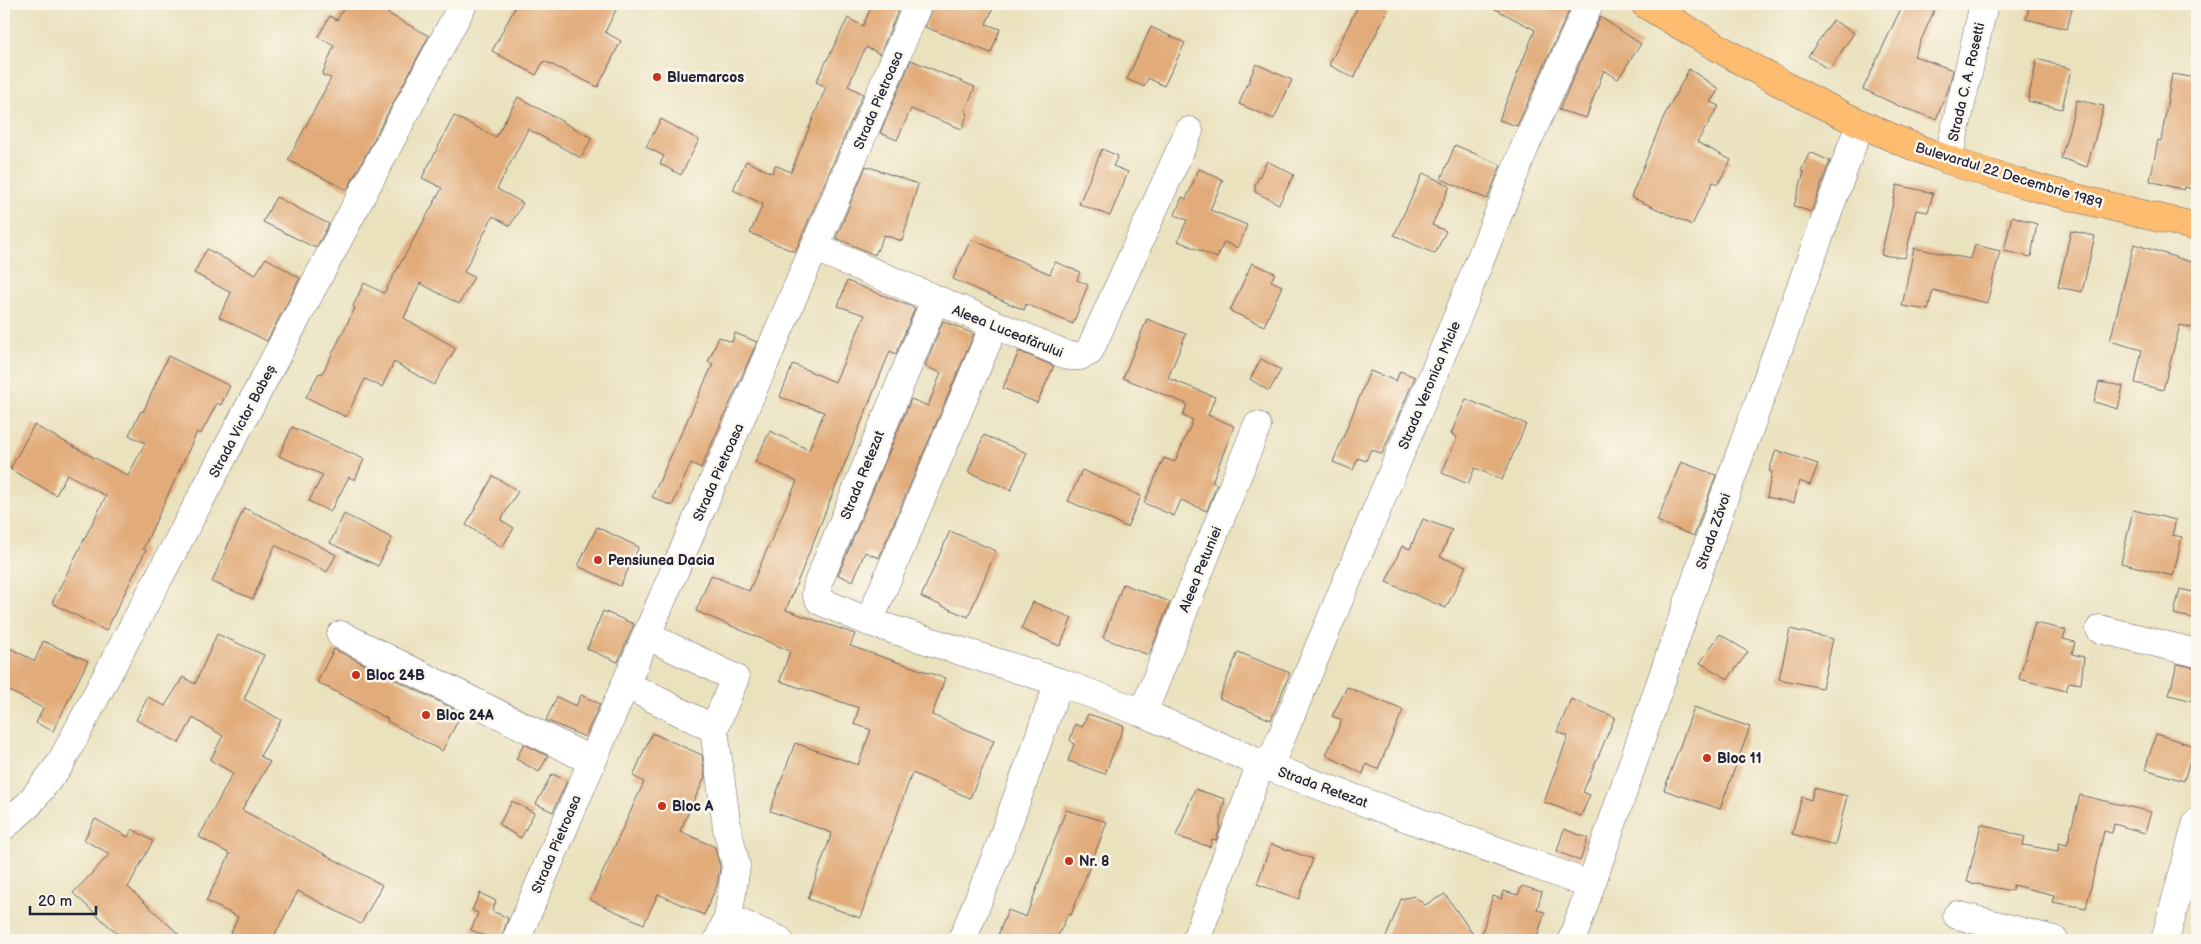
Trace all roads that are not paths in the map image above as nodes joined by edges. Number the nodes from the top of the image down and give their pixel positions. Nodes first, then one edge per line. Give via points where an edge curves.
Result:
1 (463, 4) edge
2 (918, 4) edge
3 (1589, 4) edge
4 (1645, 4) edge
5 (1984, 4) edge
6 (1860, 124) junction
7 (1190, 131) dead end
8 (1948, 160) junction
9 (2197, 227) edge
10 (816, 248) junction
11 (934, 300) junction
12 (994, 326) junction
13 (1257, 426) dead end
14 (869, 622) junction
15 (2100, 629) dead end
16 (341, 635) dead end
17 (646, 635) junction
18 (2197, 653) edge
19 (1059, 682) junction
20 (625, 684) junction
21 (1143, 713) junction
22 (714, 729) junction
23 (592, 761) junction
24 (1265, 765) junction
25 (2197, 822) edge
26 (4, 826) edge
27 (1590, 886) junction
28 (1957, 915) dead end
29 (723, 929) edge
30 (516, 940) edge
31 (779, 940) edge
32 (962, 940) edge
33 (1196, 940) edge
34 (1572, 940) edge
35 (2054, 940) edge
36 (2165, 940) edge

1 - 26 street, Strada Victor Babeș via 60,764 29,804
2 - 10 street, Strada Pietroasa
3 - 24 street, Strada Veronica Micle via 1524,149 1456,322
4 - 6 main road, Bulevardul 22 Decembrie 1989 via 1729,55
5 - 8 street, Strada C. A. Rosetti
6 - 8 main road, Bulevardul 22 Decembrie 1989
6 - 27 street, Strada Zăvoi via 1724,498
7 - 12 street, Aleea Luceafărului via 1089,352 1069,356
8 - 9 main road, Bulevardul 22 Decembrie 1989 via 2060,193
10 - 11 street, Aleea Luceafărului
10 - 17 street, Strada Pietroasa
11 - 12 street, Aleea Luceafărului
11 - 14 street, Strada Retezat via 818,583 816,593 820,601
12 - 14 street
13 - 21 street, Aleea Petuniei
14 - 19 street, Strada Retezat
15 - 18 street
16 - 23 street
17 - 20 street, Strada Pietroasa
17 - 22 street via 735,678
19 - 21 street, Strada Retezat
19 - 32 street
20 - 22 street
20 - 23 street, Strada Pietroasa
21 - 24 street, Strada Retezat
22 - 29 street via 727,828 736,866
23 - 30 street, Strada Pietroasa
24 - 27 street, Strada Retezat
24 - 33 street, Strada Veronica Micle
25 - 36 street
27 - 34 street, Strada Zăvoi
28 - 35 street
29 - 31 street

